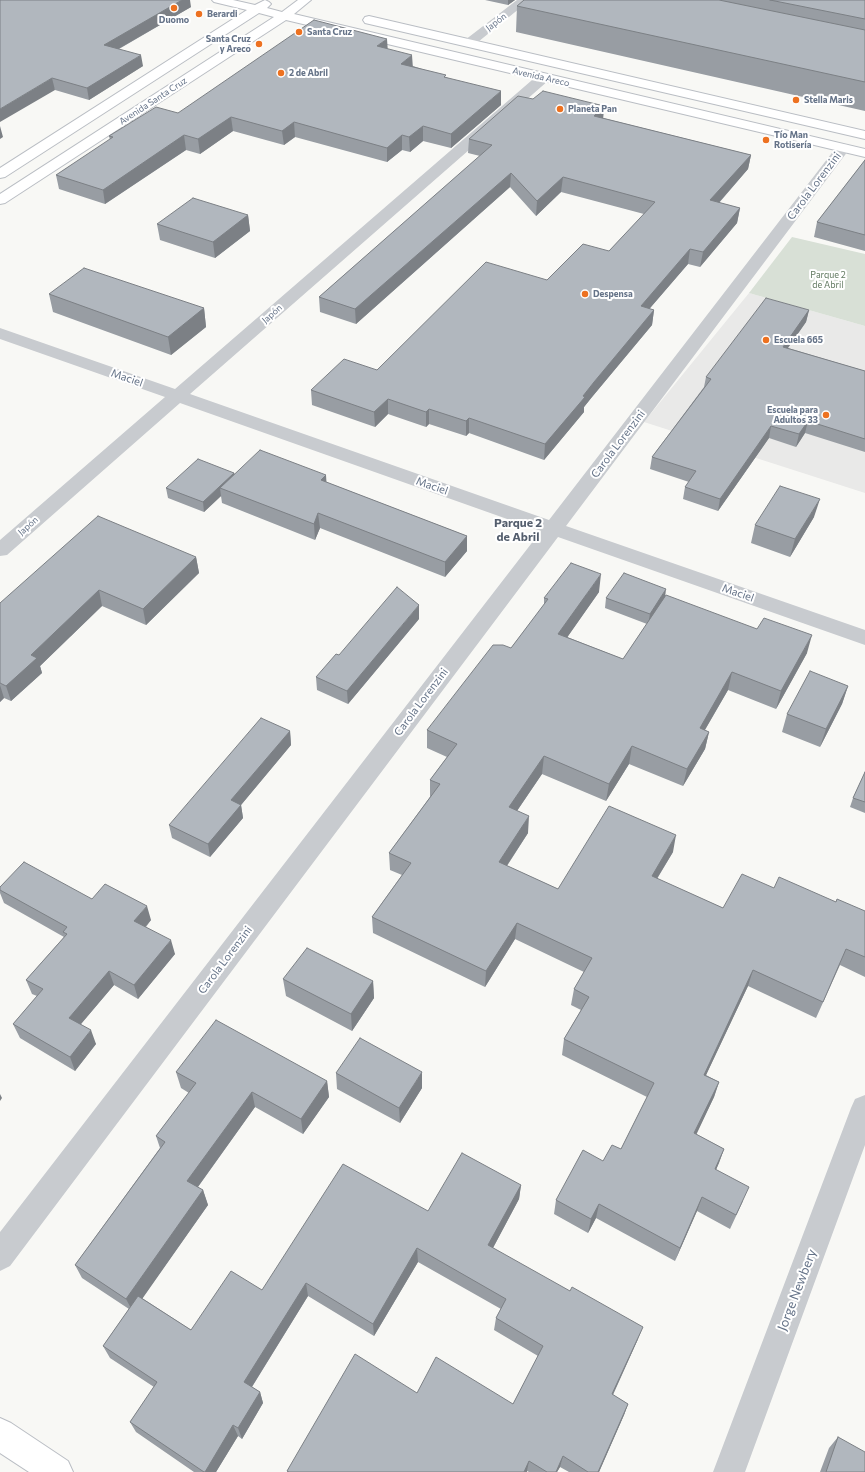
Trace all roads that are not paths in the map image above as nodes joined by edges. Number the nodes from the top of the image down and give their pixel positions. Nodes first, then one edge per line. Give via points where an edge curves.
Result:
1 (218, 0) edge
2 (272, 0) edge
3 (282, 0) edge
4 (524, 0) edge
5 (306, 4) edge
6 (258, 10) junction
7 (284, 16) junction
8 (360, 18) dead end
9 (469, 43) junction
10 (544, 77) junction
11 (865, 135) edge
12 (843, 148) junction
13 (865, 153) edge
14 (0, 174) edge
15 (0, 200) edge
16 (0, 334) edge
17 (177, 396) junction
18 (553, 528) junction
19 (0, 550) edge
20 (865, 638) edge
21 (865, 1108) edge
22 (0, 1256) edge
23 (0, 1434) edge
24 (57, 1472) edge
25 (729, 1472) edge

1 - 6 main road, Avenida Areco
2 - 6 main road, Avenida Santa Cruz
3 - 5 main road
4 - 9 street, Japón
5 - 7 main road, Avenida Santa Cruz
6 - 7 main road, Avenida Areco
6 - 14 main road, Avenida Santa Cruz
7 - 10 main road, Avenida Areco
7 - 15 main road, Avenida Santa Cruz
8 - 9 main road, Avenida Areco
9 - 11 main road, Avenida Areco
10 - 12 main road, Avenida Areco
10 - 17 street, Japón
12 - 13 main road, Avenida Areco
12 - 18 street, Carola Lorenzini
16 - 17 street, Maciel
17 - 18 street, Maciel
17 - 19 street, Japón
18 - 20 street, Maciel
18 - 22 street, Carola Lorenzini
21 - 25 street, Jorge Newbery
23 - 24 main road

